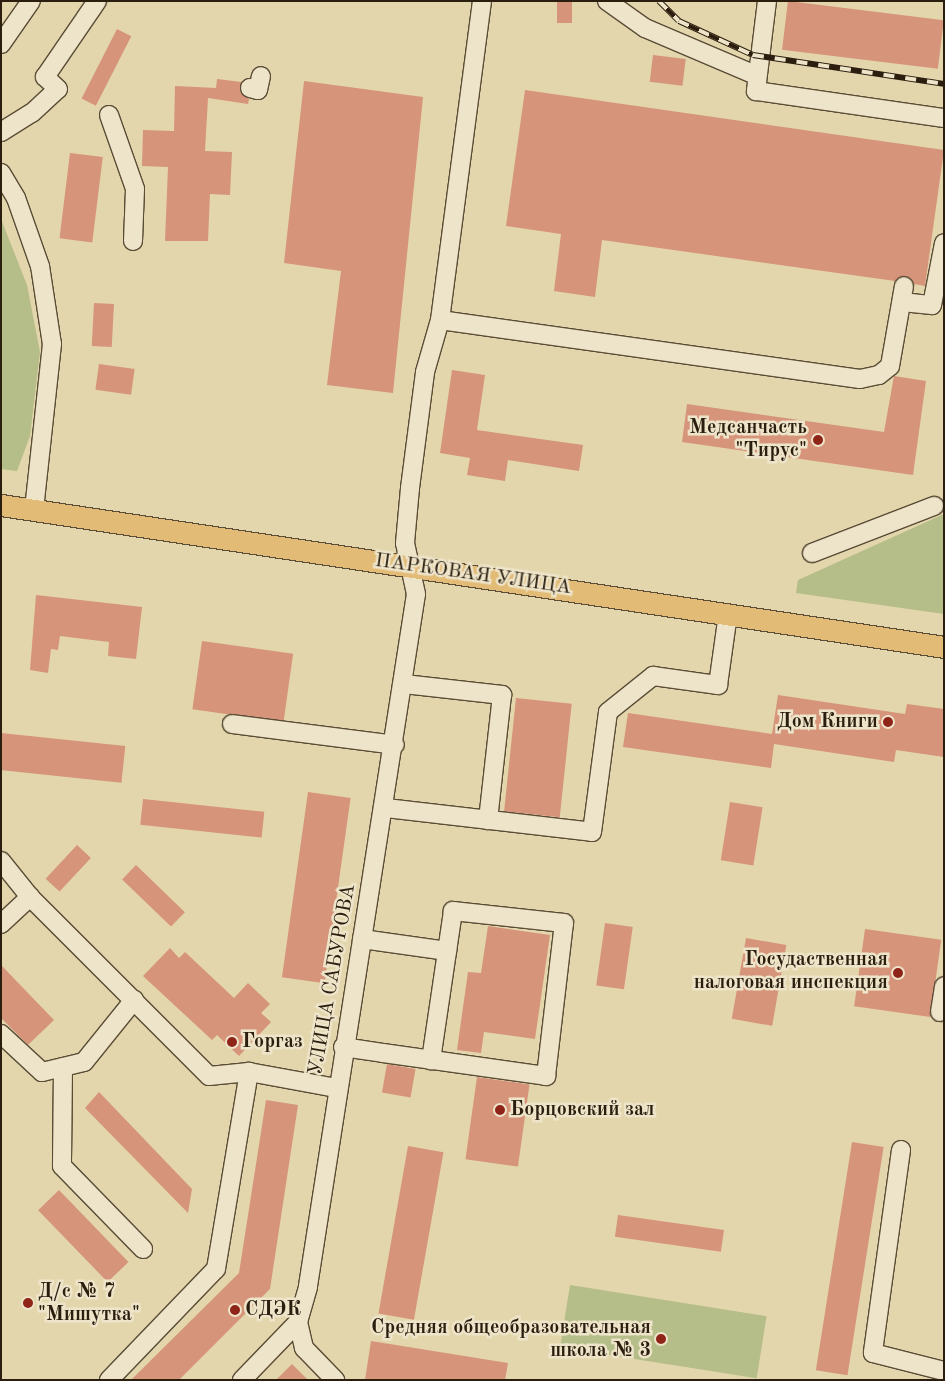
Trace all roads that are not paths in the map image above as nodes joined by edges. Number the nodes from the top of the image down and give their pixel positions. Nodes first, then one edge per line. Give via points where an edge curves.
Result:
1 (31, 1) edge
2 (97, 1) edge
3 (482, 1) edge
4 (607, 1) edge
5 (766, 1) edge
6 (1, 44) edge
7 (756, 75) junction
8 (109, 115) dead end
9 (944, 118) edge
10 (1, 132) edge
11 (1, 174) edge
12 (133, 241) dead end
13 (944, 243) edge
14 (440, 320) junction
15 (1, 505) edge
16 (934, 506) dead end
17 (34, 509) junction
18 (812, 553) dead end
19 (412, 566) junction
20 (728, 614) junction
21 (944, 647) edge
22 (404, 684) junction
23 (232, 724) dead end
24 (395, 745) junction
25 (386, 808) junction
26 (488, 820) junction
27 (1, 861) edge
28 (30, 897) junction
29 (1, 924) edge
30 (362, 939) junction
31 (448, 951) junction
32 (944, 986) edge
33 (134, 1000) junction
34 (940, 1012) dead end
35 (1, 1034) edge
36 (343, 1047) junction
37 (432, 1060) junction
38 (63, 1067) junction
39 (249, 1072) junction
40 (336, 1088) junction
41 (901, 1150) dead end
42 (143, 1249) dead end
43 (298, 1322) junction
44 (944, 1371) edge
45 (109, 1380) edge
46 (242, 1380) edge
47 (335, 1380) edge

1 - 6 street
2 - 10 street via 45,77 58,89 32,113
3 - 14 street, УЛИЦА САБУРОВА
4 - 7 street via 644,28
5 - 7 street
7 - 9 street via 756,91
8 - 12 street via 135,189
11 - 17 street via 16,198 40,266 52,344
13 - 14 street via 932,305 903,294 890,366 879,375 860,378
14 - 19 street, УЛИЦА САБУРОВА via 425,372 410,488 405,543
15 - 17 main road, ПАРКОВАЯ УЛИЦА
16 - 18 street
17 - 19 main road, ПАРКОВАЯ УЛИЦА
19 - 20 main road, ПАРКОВАЯ УЛИЦА
19 - 22 street, УЛИЦА САБУРОВА via 416,594
20 - 21 main road, ПАРКОВАЯ УЛИЦА
20 - 26 street via 718,685 653,676 608,712 592,832
22 - 24 street, УЛИЦА САБУРОВА
22 - 26 street via 502,696
23 - 24 street
24 - 25 street, УЛИЦА САБУРОВА
25 - 26 street
25 - 30 street, УЛИЦА САБУРОВА
27 - 28 street
28 - 29 street
28 - 33 street
30 - 31 street
30 - 36 street, УЛИЦА САБУРОВА
31 - 37 street
31 - 37 street via 453,911 564,923 546,1076
32 - 34 street
33 - 38 street via 84,1062
33 - 39 street via 208,1076
35 - 38 street via 42,1072
36 - 37 street
36 - 40 street, УЛИЦА САБУРОВА
38 - 42 street via 62,1166
39 - 40 street
39 - 45 street via 216,1269
40 - 43 street, УЛИЦА САБУРОВА via 308,1286
41 - 44 street via 874,1353
43 - 46 street, УЛИЦА САБУРОВА
43 - 47 street via 304,1348

